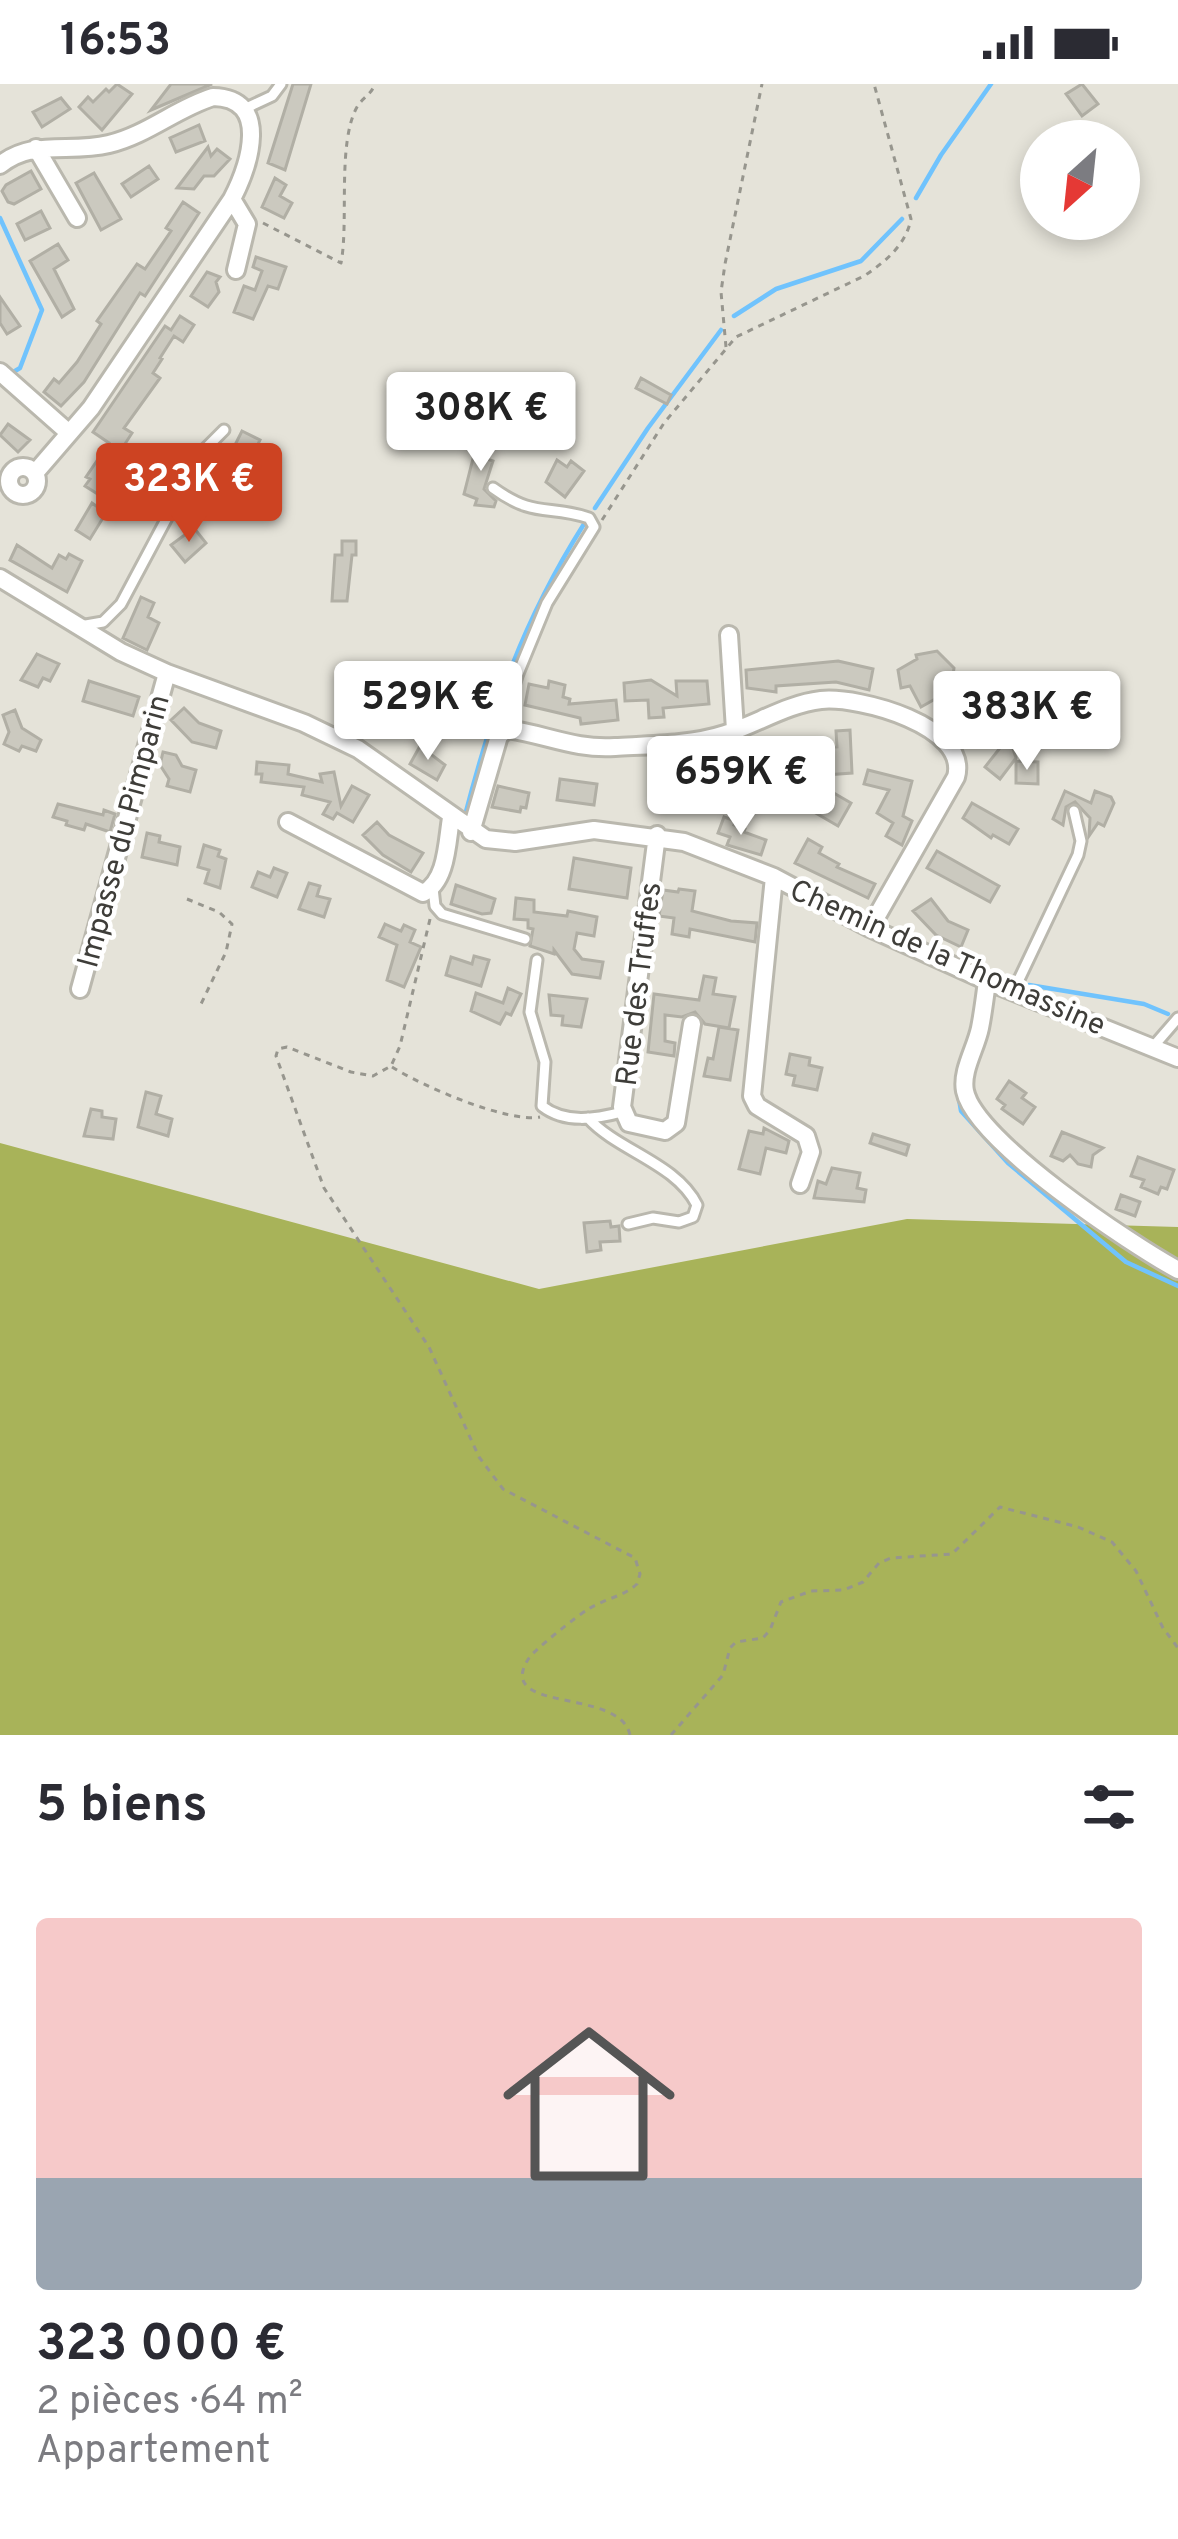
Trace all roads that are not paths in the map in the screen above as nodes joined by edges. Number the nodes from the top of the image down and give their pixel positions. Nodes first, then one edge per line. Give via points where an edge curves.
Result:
1 (280, 84) edge
2 (244, 110) junction
3 (36, 148) junction
4 (0, 164) edge
5 (232, 199) junction
6 (77, 218) dead end
7 (236, 270) dead end
8 (0, 372) edge
9 (224, 430) dead end
10 (69, 433) junction
11 (35, 473) dead end
12 (493, 488) dead end
13 (0, 578) edge
14 (76, 626) junction
15 (729, 635) dead end
16 (167, 673) junction
17 (735, 730) junction
18 (499, 736) junction
19 (1074, 811) dead end
20 (452, 818) junction
21 (288, 822) dead end
22 (471, 832) junction
23 (657, 836) junction
24 (774, 878) junction
25 (431, 891) junction
26 (871, 928) junction
27 (525, 939) dead end
28 (536, 960) dead end
29 (987, 982) junction
30 (80, 989) dead end
31 (1013, 992) junction
32 (1178, 1018) edge
33 (692, 1024) dead end
34 (1152, 1048) junction
35 (1178, 1058) edge
36 (622, 1112) junction
37 (588, 1118) junction
38 (800, 1184) dead end
39 (628, 1224) dead end
40 (1178, 1270) edge

1 - 2 lane
2 - 3 street via 213,97 122,141
2 - 5 street via 252,139
3 - 4 street
3 - 6 street
5 - 7 street via 247,224
5 - 10 street
8 - 10 street
9 - 14 lane via 202,452 116,610 97,625
10 - 11 street
12 - 18 lane via 521,508 577,514 594,527 539,620
13 - 14 street
14 - 16 street
15 - 17 street
16 - 20 street via 345,742
16 - 30 street, Impasse du Pimparin
17 - 18 street via 616,747 578,747 509,729
17 - 26 street via 794,706 839,700 881,709 952,745 956,777
18 - 22 street
19 - 31 lane via 1078,855
20 - 22 street
20 - 25 street
21 - 25 street via 408,887
22 - 23 street, Chemin de la Thomassine via 503,842 583,830
23 - 24 street, Chemin de la Thomassine
23 - 36 street, Rue des Truffes
24 - 26 street, Chemin de la Thomassine
24 - 38 street via 752,1096 806,1136 811,1152
25 - 27 lane via 442,914
26 - 29 street, Chemin de la Thomassine
28 - 37 lane via 530,1012 545,1062 541,1102 554,1115
29 - 31 street, Chemin de la Thomassine
29 - 40 street via 964,1079 969,1103 1028,1165
31 - 34 street, Chemin de la Thomassine
32 - 34 lane
33 - 36 street, Rue des Truffes via 676,1123 657,1131 629,1123
34 - 35 street, Chemin de la Thomassine
36 - 37 lane
37 - 39 lane via 696,1200 690,1220

